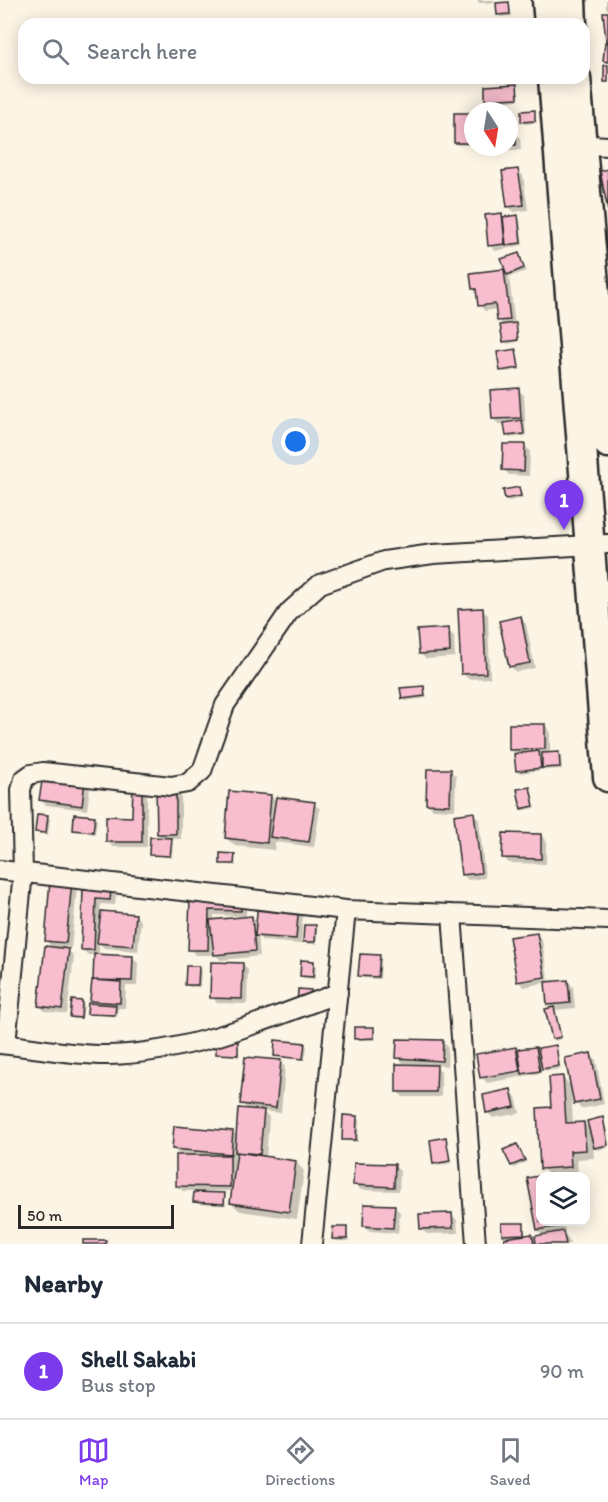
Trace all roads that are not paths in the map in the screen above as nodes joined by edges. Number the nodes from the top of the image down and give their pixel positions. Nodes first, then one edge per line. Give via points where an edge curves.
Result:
1 (547, 0) edge
2 (570, 0) edge
3 (548, 18) edge
4 (572, 18) edge
5 (556, 84) edge
6 (577, 84) edge
7 (582, 144) edge
8 (608, 443) edge
9 (598, 544) edge
10 (608, 777) edge
11 (0, 870) edge
12 (23, 872) junction
13 (346, 910) junction
14 (452, 914) junction
15 (608, 920) edge
16 (338, 993) junction
17 (3, 1044) edge
18 (312, 1244) edge
19 (476, 1244) edge

1 - 3 main road
2 - 4 main road
5 - 7 main road
6 - 7 main road
7 - 8 main road
7 - 9 main road
9 - 10 main road
9 - 12 street via 433,554 384,561 320,584 289,612 225,705 202,771 188,783 171,786 43,772 24,780
11 - 12 street
12 - 13 street
12 - 17 street
13 - 14 street
13 - 16 street
14 - 15 street
14 - 19 street
16 - 17 street via 241,1030 160,1051 107,1055
16 - 18 street

